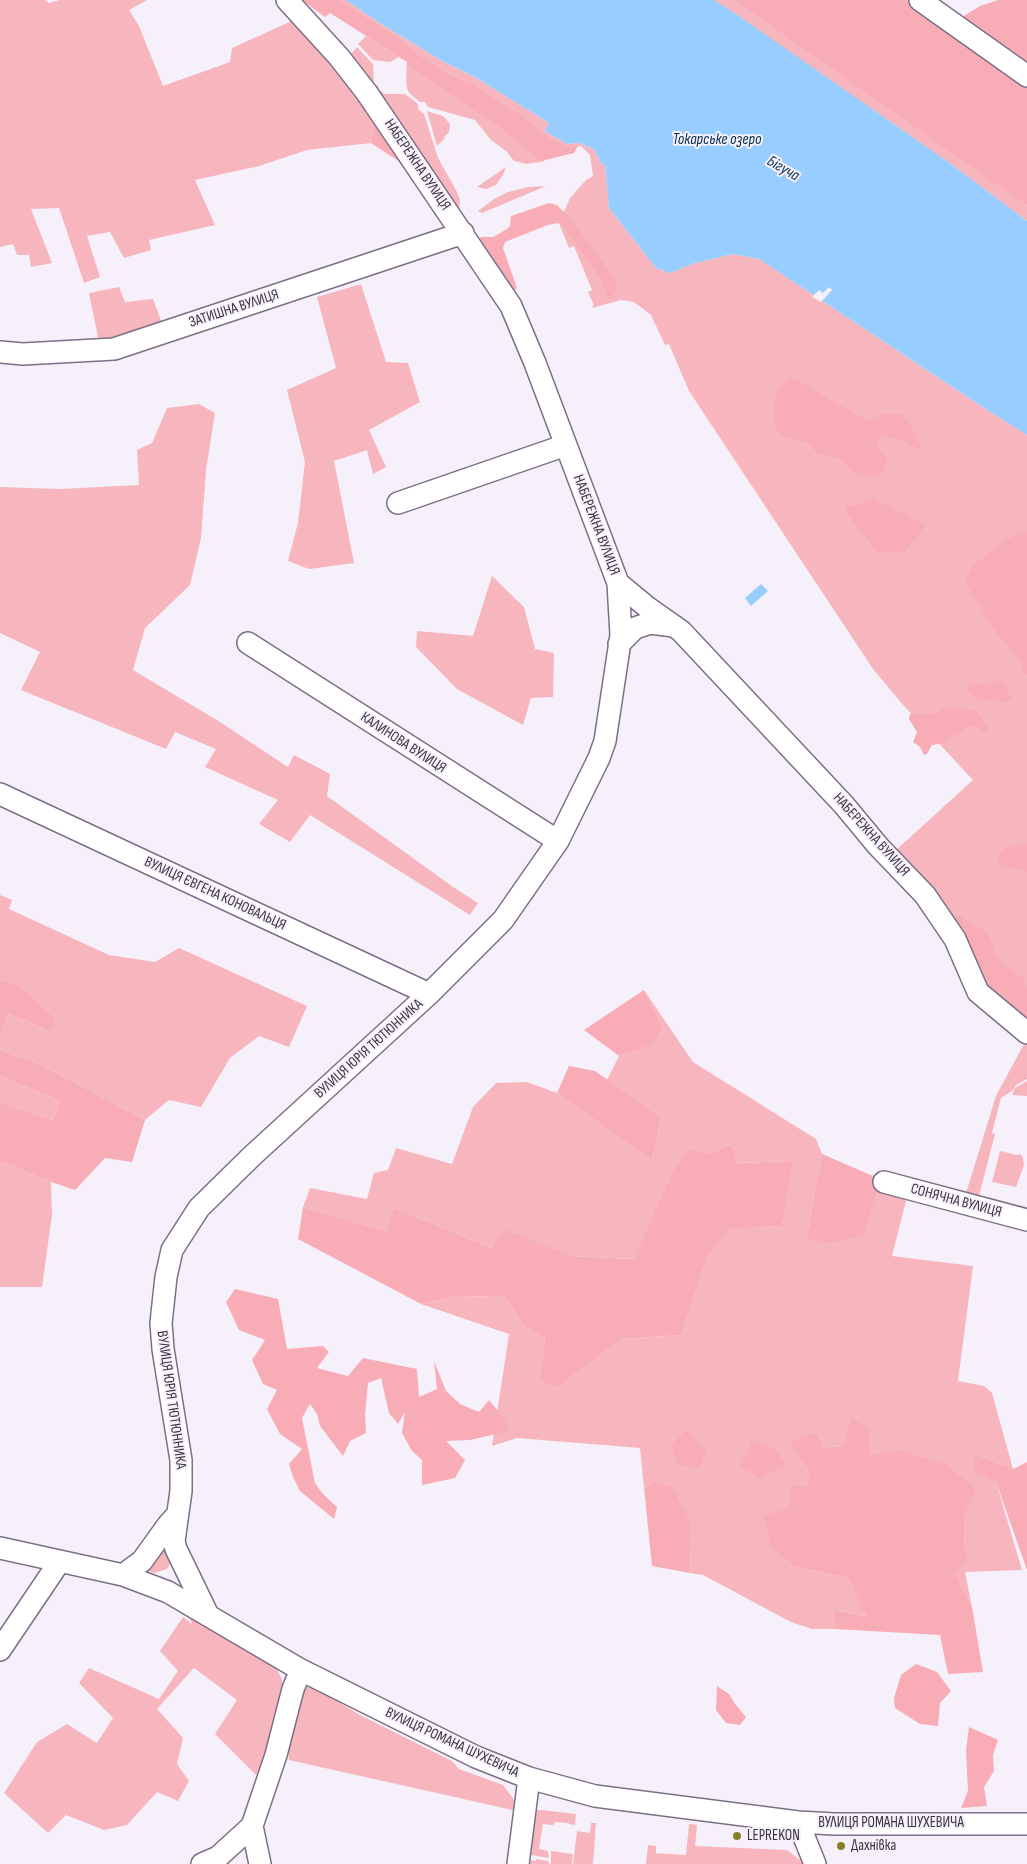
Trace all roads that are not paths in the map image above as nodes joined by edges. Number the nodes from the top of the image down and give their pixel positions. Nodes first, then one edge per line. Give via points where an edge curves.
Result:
1 (287, 0) edge
2 (920, 0) edge
3 (1027, 76) edge
4 (463, 233) junction
5 (0, 352) edge
6 (566, 446) junction
7 (398, 503) dead end
8 (618, 583) junction
9 (675, 626) junction
10 (248, 643) dead end
11 (619, 644) junction
12 (0, 794) edge
13 (558, 842) junction
14 (429, 994) junction
15 (1027, 1033) edge
16 (884, 1182) dead end
17 (1027, 1220) edge
18 (176, 1516) junction
19 (0, 1548) edge
20 (60, 1561) junction
21 (123, 1575) junction
22 (207, 1613) junction
23 (0, 1650) edge
24 (301, 1670) junction
25 (528, 1778) junction
26 (798, 1822) junction
27 (1027, 1824) edge
28 (252, 1826) junction
29 (202, 1864) edge
30 (260, 1864) edge
31 (518, 1864) edge
32 (815, 1864) edge

1 - 4 street, НАБЕРЕЖНА ВУЛИЦЯ via 339,56 367,93
2 - 3 street
4 - 5 street, ЗАТИШНА ВУЛИЦЯ via 114,349 23,354
4 - 6 street, НАБЕРЕЖНА ВУЛИЦЯ via 511,306
6 - 7 street
6 - 8 street, НАБЕРЕЖНА ВУЛИЦЯ
8 - 9 street, НАБЕРЕЖНА ВУЛИЦЯ
8 - 11 street, ВУЛИЦЯ ЮРІЯ ТЮТЮННИКА
9 - 11 street via 650,623 635,628
9 - 15 street, НАБЕРЕЖНА ВУЛИЦЯ via 925,895 955,939 978,992
10 - 13 street, КАЛИНОВА ВУЛИЦЯ
11 - 13 street, ВУЛИЦЯ ЮРІЯ ТЮТЮННИКА via 605,741
12 - 14 street, ВУЛИЦЯ ЄВГЕНА КОНОВАЛЬЦЯ
13 - 14 street, ВУЛИЦЯ ЮРІЯ ТЮТЮННИКА via 503,920
14 - 18 street, ВУЛИЦЯ ЮРІЯ ТЮТЮННИКА via 199,1208 172,1250 161,1323 181,1460 181,1491
16 - 17 street, СОНЯЧНА ВУЛИЦЯ
18 - 21 street, ВУЛИЦЯ ЮРІЯ ТЮТЮННИКА via 142,1561
18 - 22 street, ВУЛИЦЯ ЮРІЯ ТЮТЮННИКА via 176,1548
19 - 20 street, ВУЛИЦЯ РОМАНА ШУХЕВИЧА
20 - 21 street, ВУЛИЦЯ РОМАНА ШУХЕВИЧА
20 - 23 street
21 - 22 street, ВУЛИЦЯ РОМАНА ШУХЕВИЧА via 168,1592
22 - 24 street, ВУЛИЦЯ РОМАНА ШУХЕВИЧА
24 - 25 street, ВУЛИЦЯ РОМАНА ШУХЕВИЧА via 476,1757
24 - 28 street
25 - 26 street, ВУЛИЦЯ РОМАНА ШУХЕВИЧА via 595,1796
25 - 31 street
26 - 27 street, ВУЛИЦЯ РОМАНА ШУХЕВИЧА
26 - 32 street
28 - 29 street via 218,1857
28 - 30 street

